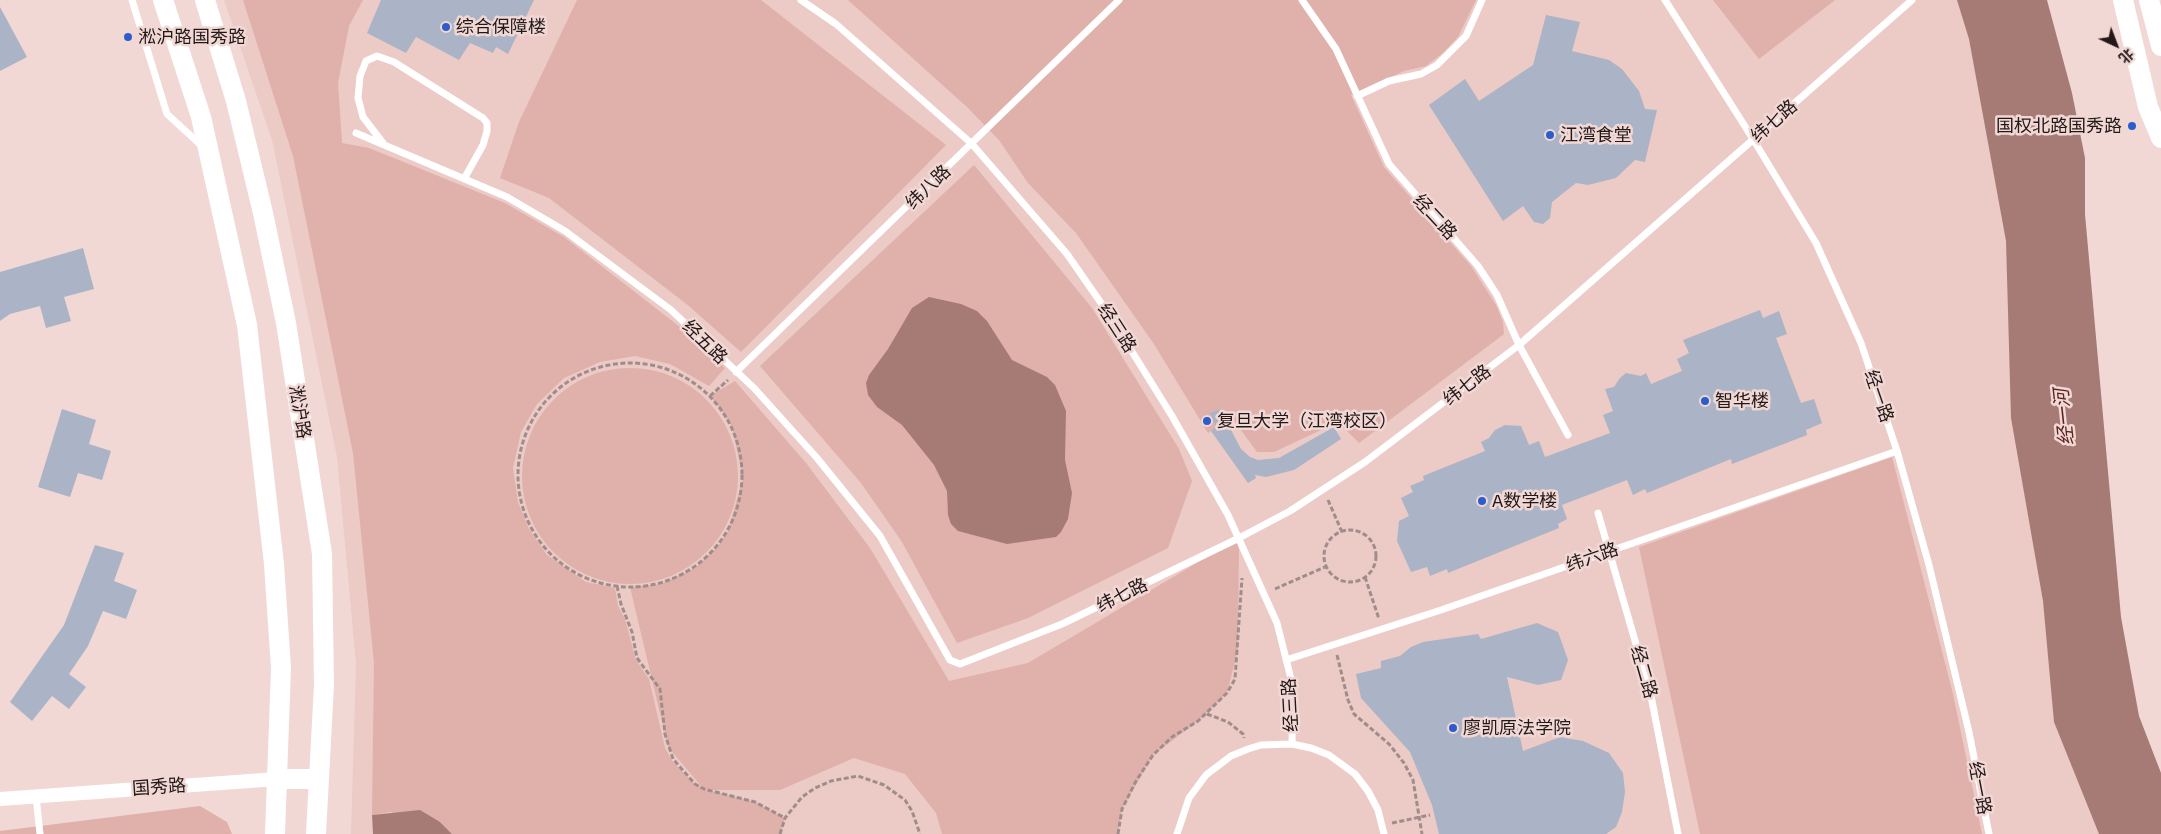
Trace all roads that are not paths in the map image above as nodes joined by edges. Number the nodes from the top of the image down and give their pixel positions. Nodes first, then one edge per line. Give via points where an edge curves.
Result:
1 (132, 0) edge
2 (163, 0) edge
3 (205, 0) edge
4 (801, 0) edge
5 (1119, 0) edge
6 (1302, 0) edge
7 (1482, 0) edge
8 (1665, 0) edge
9 (1912, 0) edge
10 (2123, 0) edge
11 (2149, 0) edge
12 (2161, 46) edge
13 (1357, 96) junction
14 (356, 133) dead end
15 (1753, 138) junction
16 (2161, 138) edge
17 (972, 144) junction
18 (385, 145) junction
19 (209, 152) junction
20 (464, 179) junction
21 (1519, 345) junction
22 (736, 372) junction
23 (1568, 435) dead end
24 (1897, 451) junction
25 (1598, 513) dead end
26 (1239, 538) junction
27 (1607, 552) junction
28 (1286, 660) junction
29 (955, 664) joint
30 (1292, 744) junction
31 (318, 778) junction
32 (277, 779) junction
33 (36, 796) junction
34 (0, 798) edge
35 (40, 834) edge
36 (274, 834) edge
37 (316, 834) edge
38 (1177, 834) edge
39 (1384, 834) edge
40 (1678, 834) edge
41 (1988, 834) edge

1 - 19 lane via 167,114
2 - 19 main road
3 - 31 main road, 淞沪路 via 236,101 263,213 286,323 320,545 324,685
4 - 17 lane, 经三路 via 836,24
5 - 17 lane, 纬八路
6 - 13 lane, 经二路 via 1336,49
7 - 13 lane via 1466,36 1438,65 1421,74 1389,80
8 - 15 lane, 经一路
9 - 15 lane, 纬七路
10 - 16 main road via 2148,106
11 - 12 main road
13 - 21 lane, 经二路 via 1389,164 1478,266 1497,296
14 - 18 lane, 经五路
15 - 21 lane, 纬七路
15 - 24 lane, 经一路 via 1816,243 1861,343
17 - 22 lane, 纬八路
17 - 26 lane, 经三路 via 1068,254 1108,313 1172,416
18 - 20 lane, 经五路
18 - 20 lane via 363,117 358,98 360,76 366,61 377,56 394,62 483,118 487,124 483,145
19 - 32 main road via 247,325 273,555 281,668
20 - 22 lane, 经五路 via 507,197 565,231 671,310
21 - 23 lane, 经二路
21 - 26 lane, 纬七路 via 1365,462 1290,512
22 - 29 lane, 经五路 via 817,458 880,536 943,649
24 - 27 lane, 纬六路
24 - 41 lane, 经一路 via 1929,565 1967,723
25 - 27 lane, 经二路
26 - 28 lane, 经三路 via 1277,623
26 - 29 lane, 纬七路 via 1062,624 972,661
27 - 28 lane, 纬六路
27 - 40 lane, 经二路 via 1651,696
28 - 30 lane, 经三路 via 1293,687
30 - 38 lane via 1248,749 1231,756 1206,774 1189,798
30 - 39 lane via 1328,755 1355,774 1378,810
31 - 32 main road, 国秀路
31 - 37 main road, 淞沪路
32 - 33 street, 国秀路
32 - 36 main road
33 - 34 street, 国秀路
33 - 35 lane

